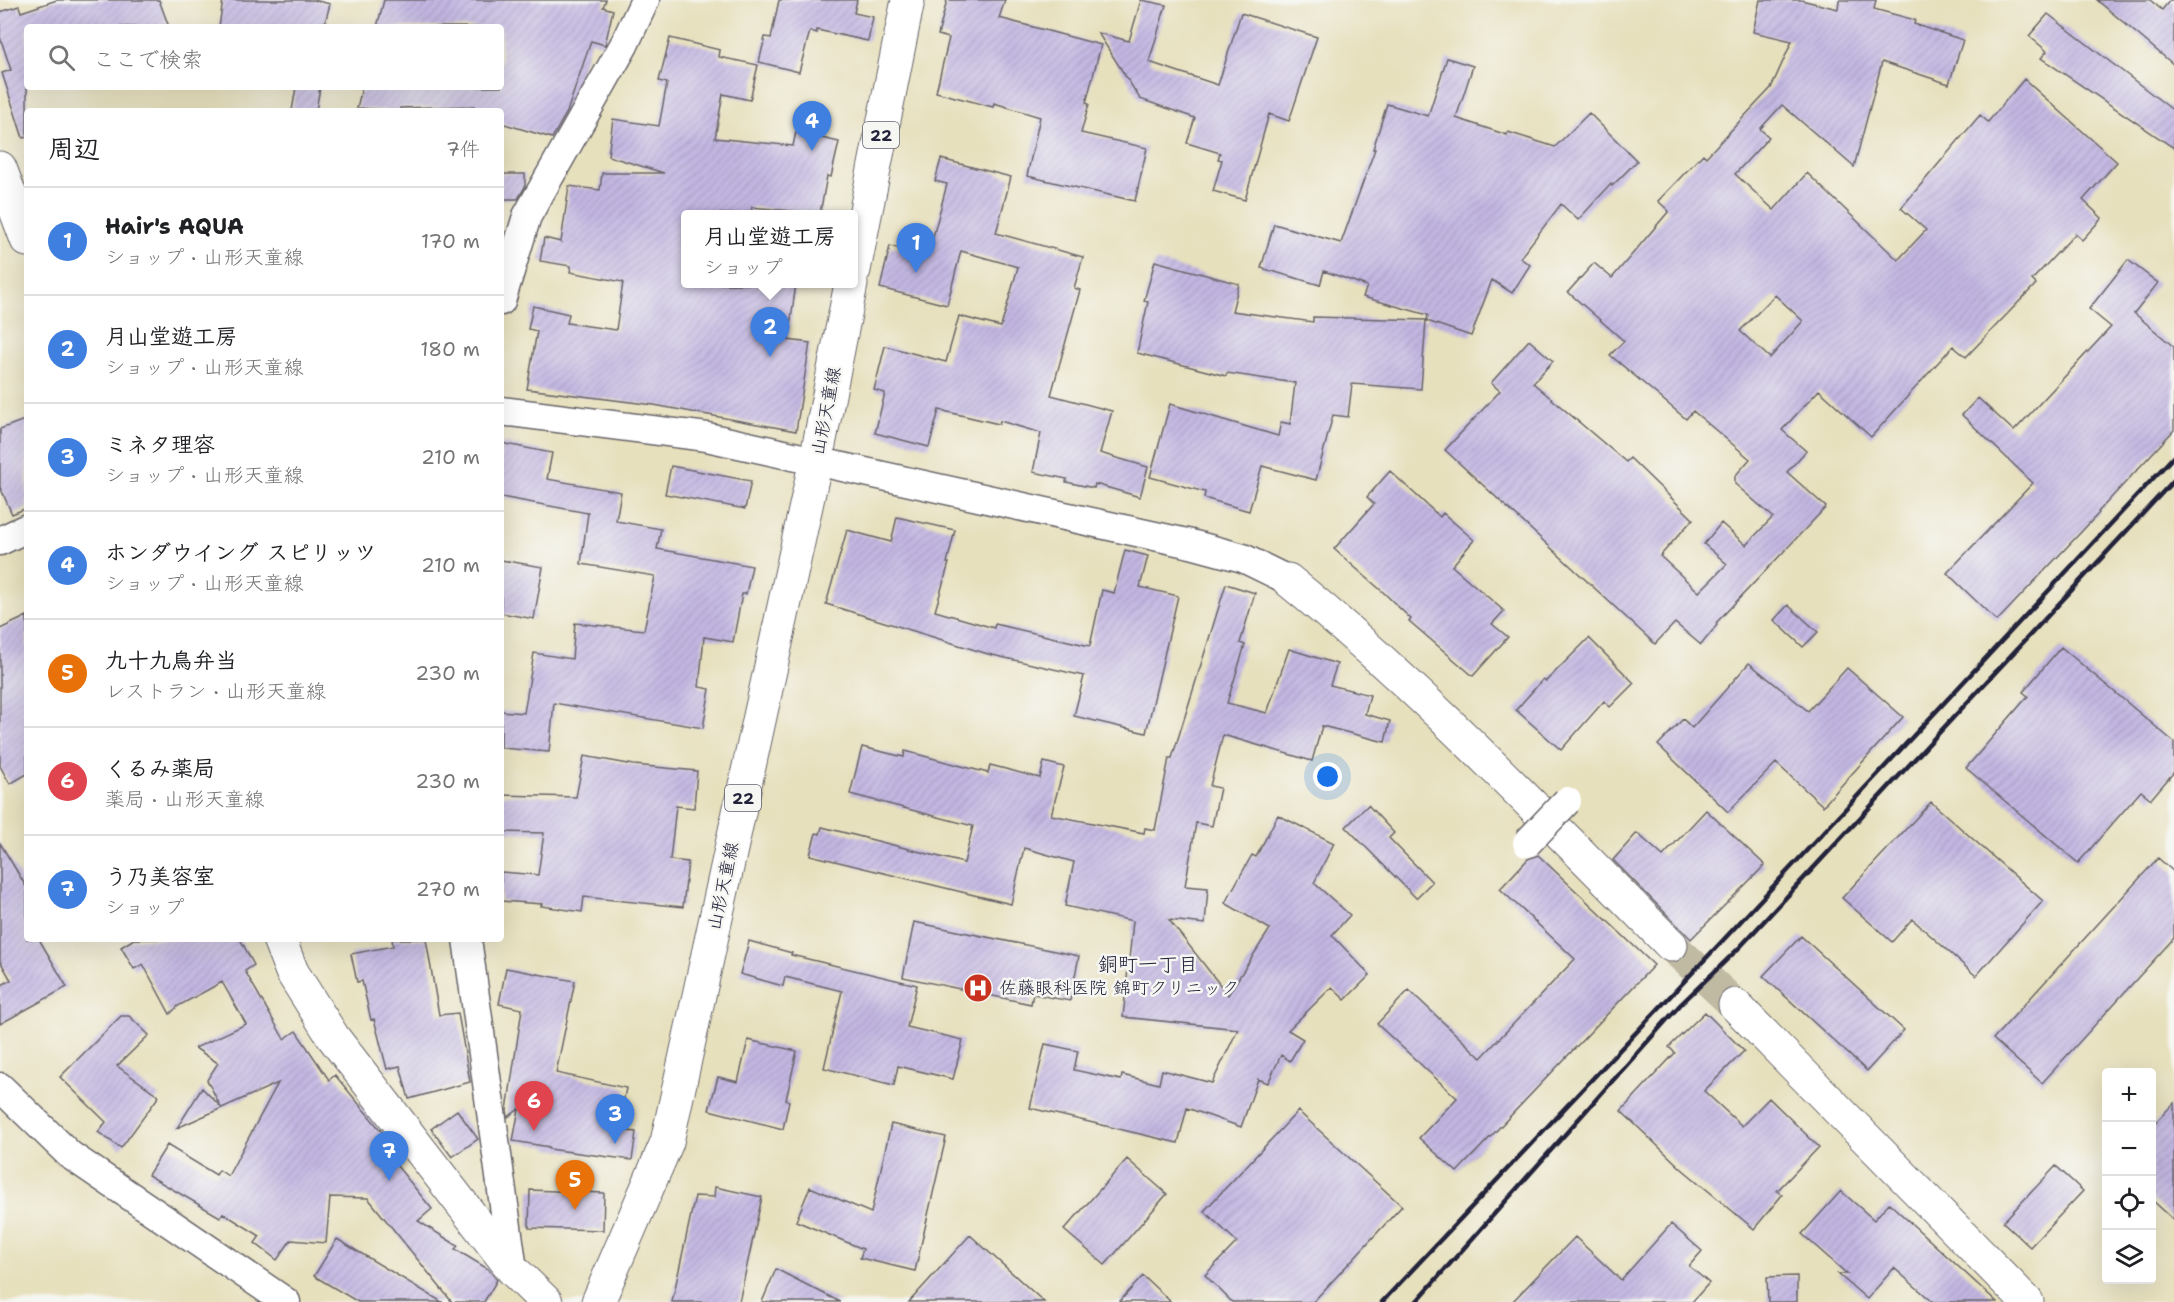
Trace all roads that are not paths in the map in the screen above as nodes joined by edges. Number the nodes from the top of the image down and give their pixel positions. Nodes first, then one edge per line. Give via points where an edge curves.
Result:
1 (645, 0) edge
2 (908, 0) edge
3 (0, 168) edge
4 (24, 232) edge
5 (858, 250) edge
6 (850, 288) edge
7 (504, 291) edge
8 (504, 411) edge
9 (816, 460) junction
10 (24, 529) edge
11 (0, 541) edge
12 (1288, 580) joint
13 (1567, 801) dead end
14 (1527, 843) dead end
15 (280, 942) edge
16 (467, 942) edge
17 (1671, 945) tunnel mouth
18 (1735, 1005) tunnel mouth
19 (0, 1087) edge
20 (513, 1270) junction
21 (286, 1302) edge
22 (546, 1302) edge
23 (598, 1302) edge
24 (2026, 1302) edge

1 - 7 street via 624,45 527,216
2 - 5 street, 22
3 - 4 street
6 - 9 street, 山形天童線 / 22
8 - 9 street via 707,437
9 - 12 street via 1191,544 1243,558
9 - 23 street, 山形天童線 / 22 via 667,1142
10 - 11 street
12 - 17 street via 1350,630 1431,706
13 - 14 street, bridge
15 - 20 street via 292,972 333,1037
16 - 20 street
18 - 24 street
19 - 21 street via 70,1155
20 - 22 street

